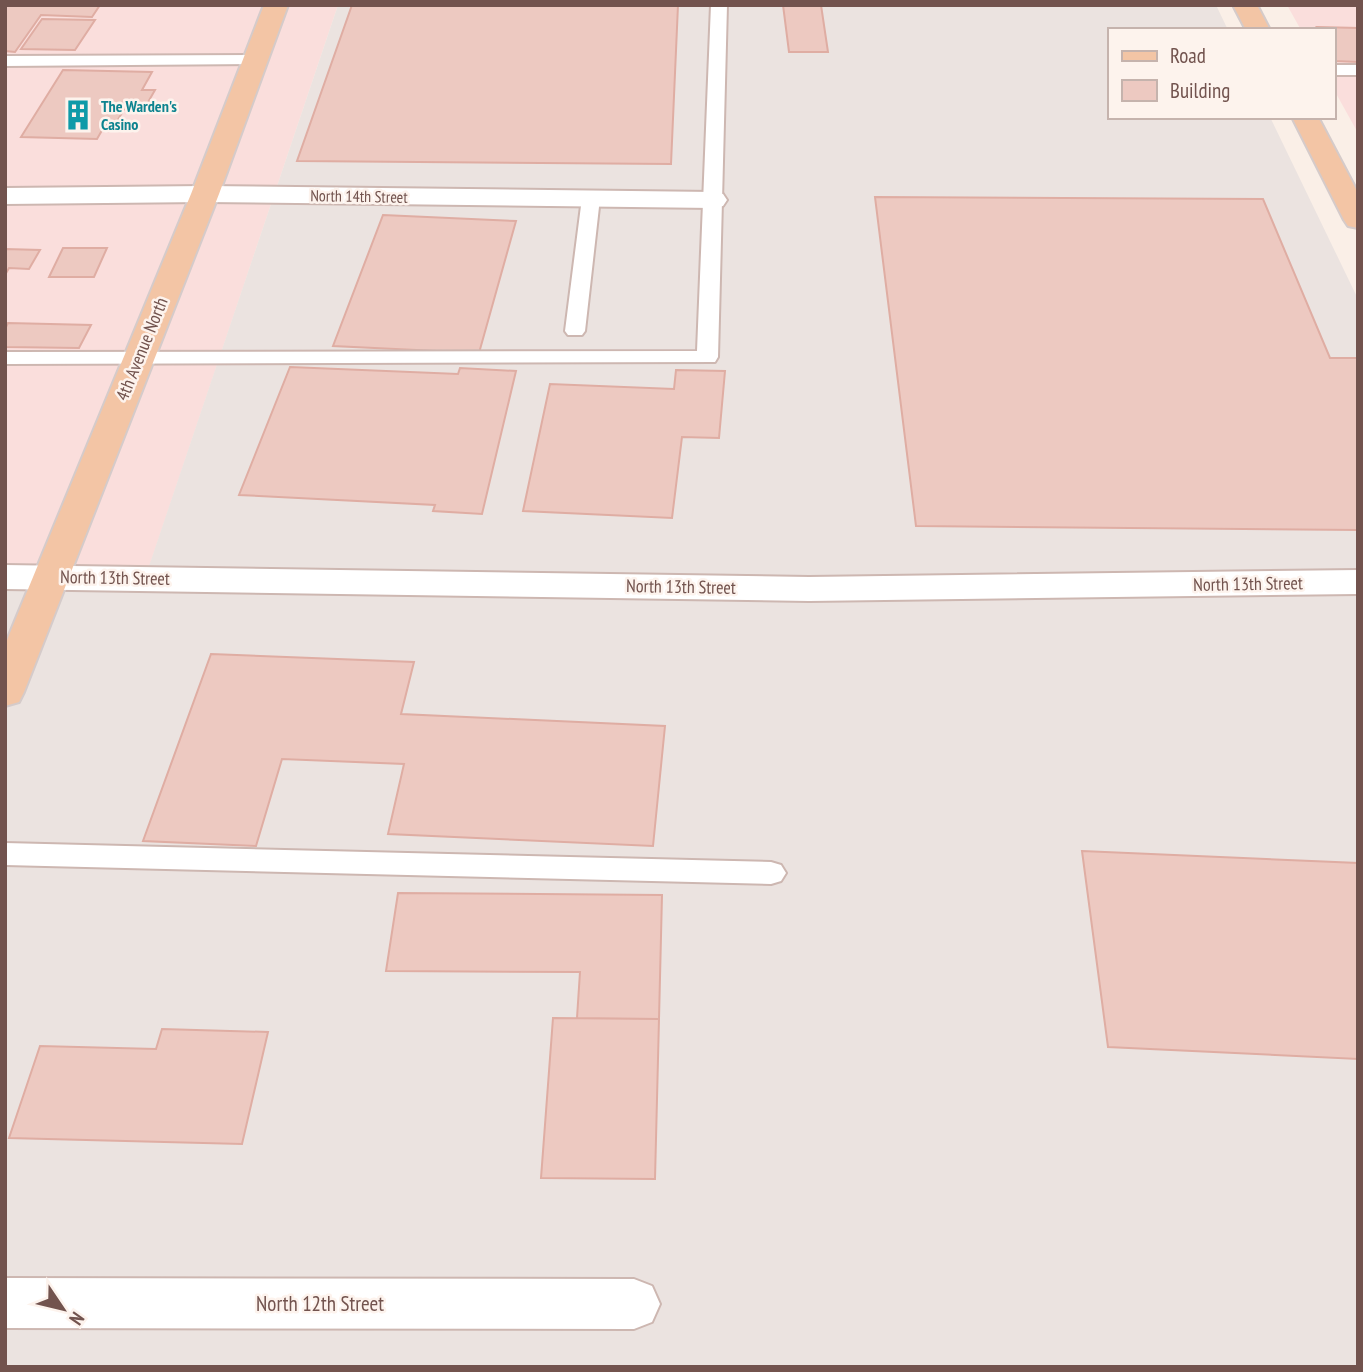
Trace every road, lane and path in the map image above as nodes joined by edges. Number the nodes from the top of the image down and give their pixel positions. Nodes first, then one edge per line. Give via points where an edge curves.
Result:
1 (276, 5) edge
2 (719, 5) edge
3 (1245, 5) edge
4 (1257, 28) edge
5 (255, 60) junction
6 (5, 61) edge
7 (1335, 70) edge
8 (1358, 70) edge
9 (1306, 119) edge
10 (205, 194) junction
11 (5, 196) edge
12 (591, 198) junction
13 (713, 200) junction
14 (1354, 204) edge
15 (575, 331) dead end
16 (5, 358) edge
17 (138, 359) junction
18 (51, 577) junction
19 (5, 578) edge
20 (1358, 582) edge
21 (5, 692) edge
22 (5, 854) edge
23 (771, 873) dead end
24 (5, 1303) edge
25 (634, 1304) dead end

1 - 5 main road, 4th Avenue North
2 - 13 lane
3 - 4 main road
5 - 6 lane
5 - 10 main road, 4th Avenue North
7 - 8 lane
9 - 14 main road
10 - 11 street, North 14th Street
10 - 12 street, North 14th Street
10 - 17 main road, 4th Avenue North
12 - 13 street, North 14th Street
12 - 15 lane
13 - 17 lane via 707,357
16 - 17 lane
17 - 18 main road, 4th Avenue North
18 - 19 street, North 13th Street
18 - 20 street, North 13th Street via 809,589
18 - 21 main road, 4th Avenue North
22 - 23 lane
24 - 25 street, North 12th Street

